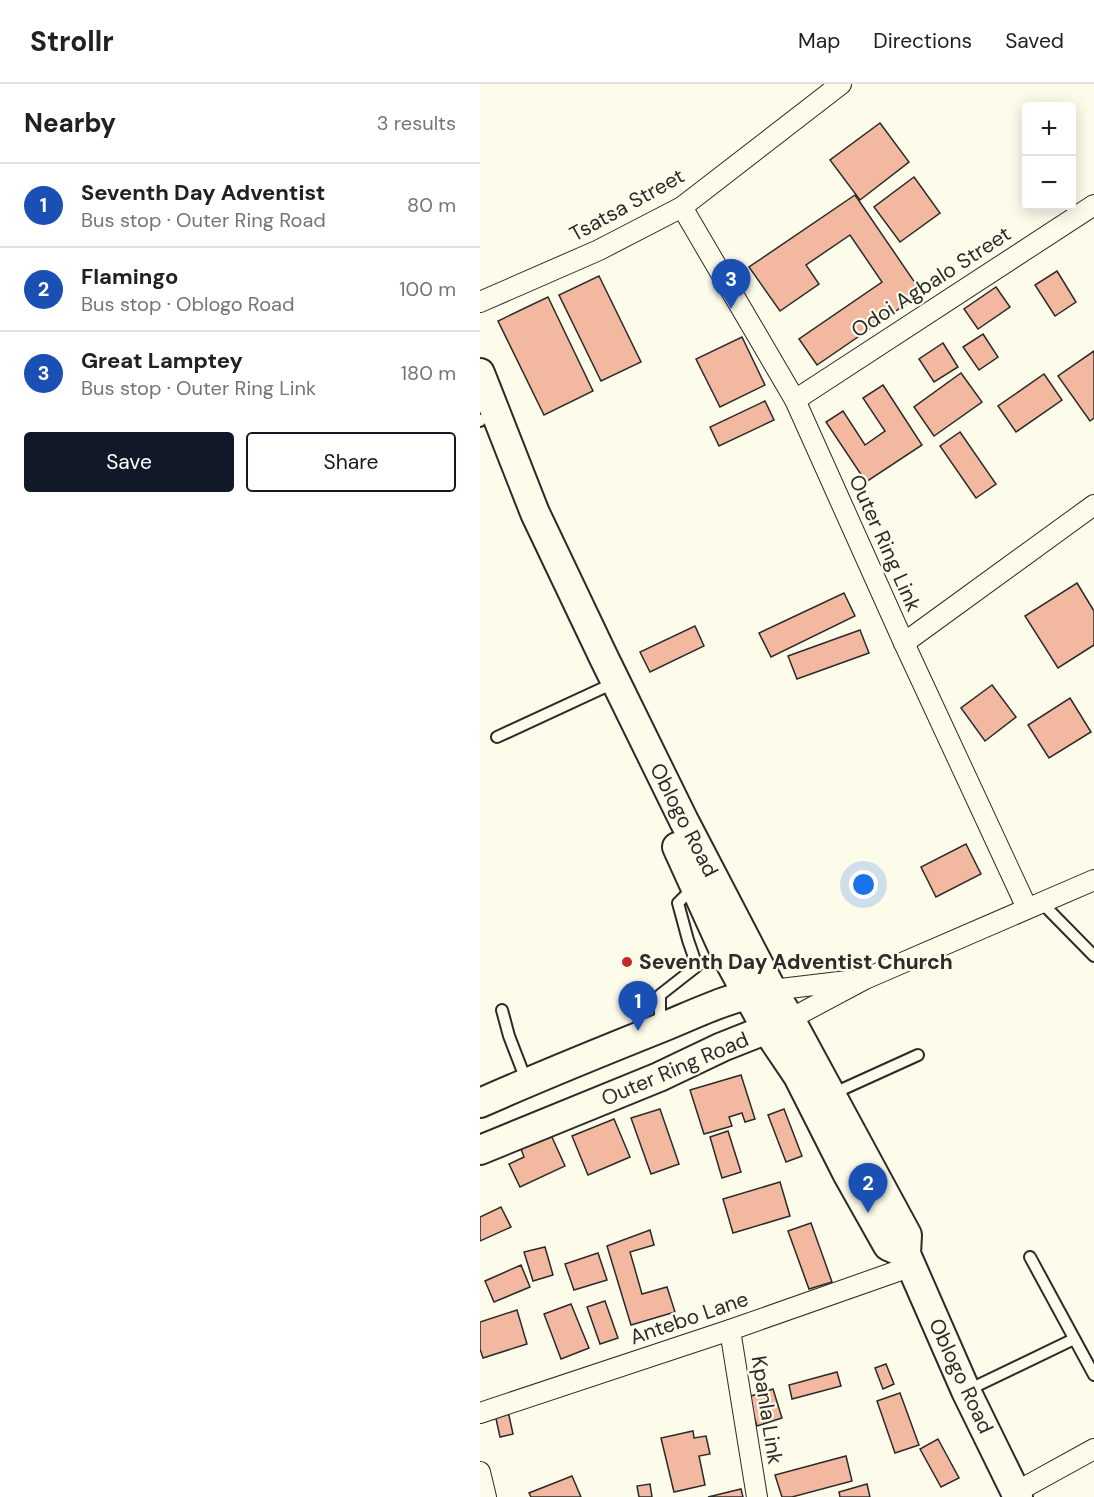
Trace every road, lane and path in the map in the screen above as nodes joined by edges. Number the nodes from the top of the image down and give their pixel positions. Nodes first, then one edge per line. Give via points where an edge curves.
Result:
1 (841, 84) edge
2 (1094, 205) edge
3 (682, 207) junction
4 (480, 302) edge
5 (480, 374) edge
6 (795, 400) junction
7 (480, 420) edge
8 (1094, 505) edge
9 (904, 643) junction
10 (603, 688) junction
11 (497, 738) dead end
12 (1094, 880) edge
13 (695, 886) junction
14 (1034, 905) junction
15 (1094, 956) edge
16 (865, 979) junction
17 (760, 992) junction
18 (502, 1010) dead end
19 (779, 1025) junction
20 (659, 1029) junction
21 (918, 1055) dead end
22 (527, 1082) junction
23 (832, 1095) junction
24 (480, 1103) edge
25 (480, 1150) edge
26 (1030, 1257) dead end
27 (909, 1260) junction
28 (730, 1330) junction
29 (1074, 1339) junction
30 (1094, 1375) edge
31 (966, 1391) junction
32 (480, 1413) edge
33 (1094, 1449) edge
34 (480, 1472) edge
35 (1017, 1495) edge
36 (486, 1497) edge
37 (757, 1497) edge

1 - 3 street, Tsatsa Street
2 - 6 street, Odoi Agbalo Street
3 - 4 street, Tsatsa Street via 599,250
3 - 6 street, Outer Ring Link
5 - 17 main road, Oblogo Road via 540,524 684,821
6 - 9 street, Outer Ring Link
7 - 10 main road, Oblogo Road
8 - 9 street
9 - 14 street, Outer Ring Link
10 - 11 lane
10 - 13 main road, Oblogo Road
12 - 14 street, Outer Ring Road
13 - 17 main road, Oblogo Road via 726,955
13 - 20 lane via 678,903 698,966 660,996
14 - 15 lane
14 - 16 street, Outer Ring Road
16 - 17 street, Outer Ring Road
16 - 19 street, Outer Ring Road
17 - 19 main road, Oblogo Road
17 - 20 main road, Outer Ring Road
18 - 22 lane
19 - 23 main road, Oblogo Road
19 - 25 main road, Outer Ring Road
19 - 27 main road, Oblogo Road via 798,1076 848,1175 888,1246
20 - 22 main road, Outer Ring Road
21 - 23 lane
22 - 24 main road, Outer Ring Road
23 - 27 main road, Oblogo Road via 907,1235
26 - 29 lane
27 - 28 street, Antebo Lane
27 - 31 main road, Oblogo Road
28 - 32 street, Antebo Lane
28 - 37 street, Kpanla Link
29 - 30 lane
29 - 31 lane
31 - 35 main road, Oblogo Road
33 - 35 street
34 - 36 street

